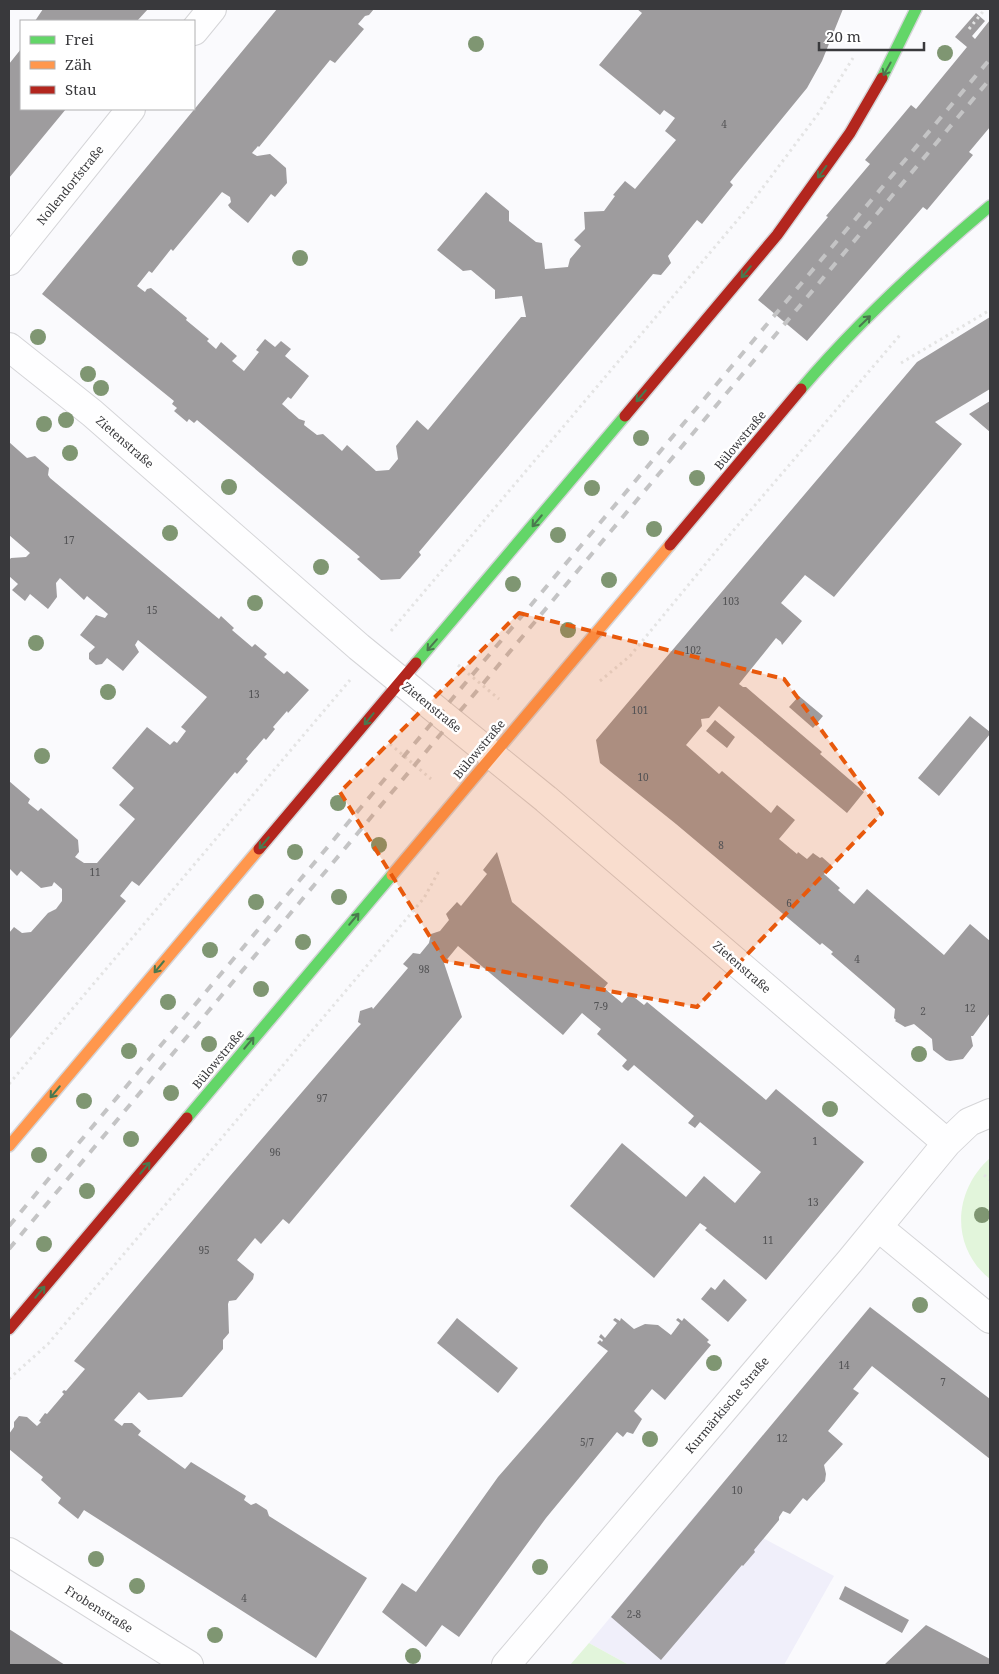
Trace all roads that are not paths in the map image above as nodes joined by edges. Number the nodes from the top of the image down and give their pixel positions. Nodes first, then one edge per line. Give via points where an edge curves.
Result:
1 (212, 9) edge
2 (916, 9) edge
3 (195, 30) edge
4 (130, 110) edge
5 (990, 206) edge
6 (9, 261) edge
7 (9, 347) edge
8 (400, 681) junction
9 (492, 755) junction
10 (990, 1114) edge
11 (947, 1143) junction
12 (9, 1146) edge
13 (878, 1227) junction
14 (990, 1319) edge
15 (9, 1329) edge
16 (9, 1552) edge
17 (190, 1665) edge
18 (506, 1665) edge

1 - 3 street
2 -> 8 main road via 890,64 850,132 777,234
4 - 6 street, Nollendorfstraße
9 -> 5 main road, Bülowstraße via 830,355 937,250
7 - 8 street, Zietenstraße via 92,413
8 - 9 street, Zietenstraße
8 -> 12 main road
9 - 11 street, Zietenstraße
15 -> 9 main road, Bülowstraße
10 - 11 street, Kurmärkische Straße via 969,1122
11 - 13 street, Kurmärkische Straße
13 - 14 street
13 - 18 street, Kurmärkische Straße
16 - 17 street, Frobenstraße

